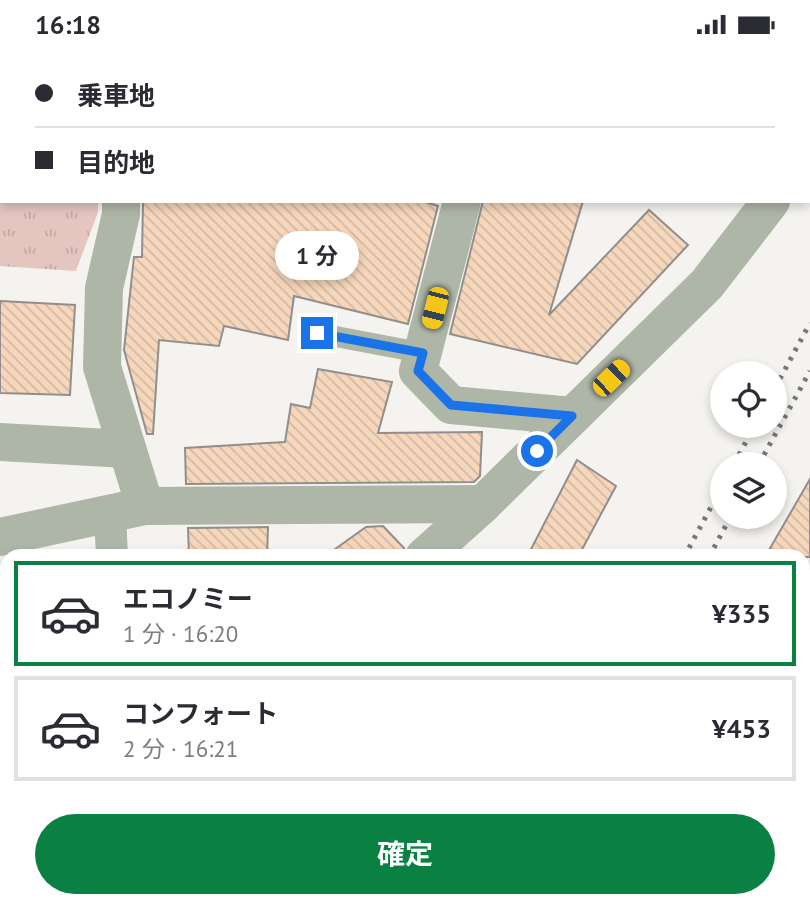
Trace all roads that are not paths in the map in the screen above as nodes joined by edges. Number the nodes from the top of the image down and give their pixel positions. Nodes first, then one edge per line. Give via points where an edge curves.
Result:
1 (121, 203) edge
2 (460, 203) edge
3 (769, 203) edge
4 (317, 333) dead end
5 (423, 353) junction
6 (572, 416) junction
7 (0, 442) edge
8 (127, 449) junction
9 (483, 504) junction
10 (127, 510) junction
11 (0, 537) edge
12 (115, 549) edge
13 (433, 549) edge

1 - 8 street via 104,288 102,367
2 - 5 street
3 - 6 street via 707,284
4 - 5 lane
5 - 6 street via 418,371 451,405
6 - 9 street
7 - 8 street
8 - 10 street
9 - 10 street
9 - 13 street
10 - 11 street
10 - 12 street

